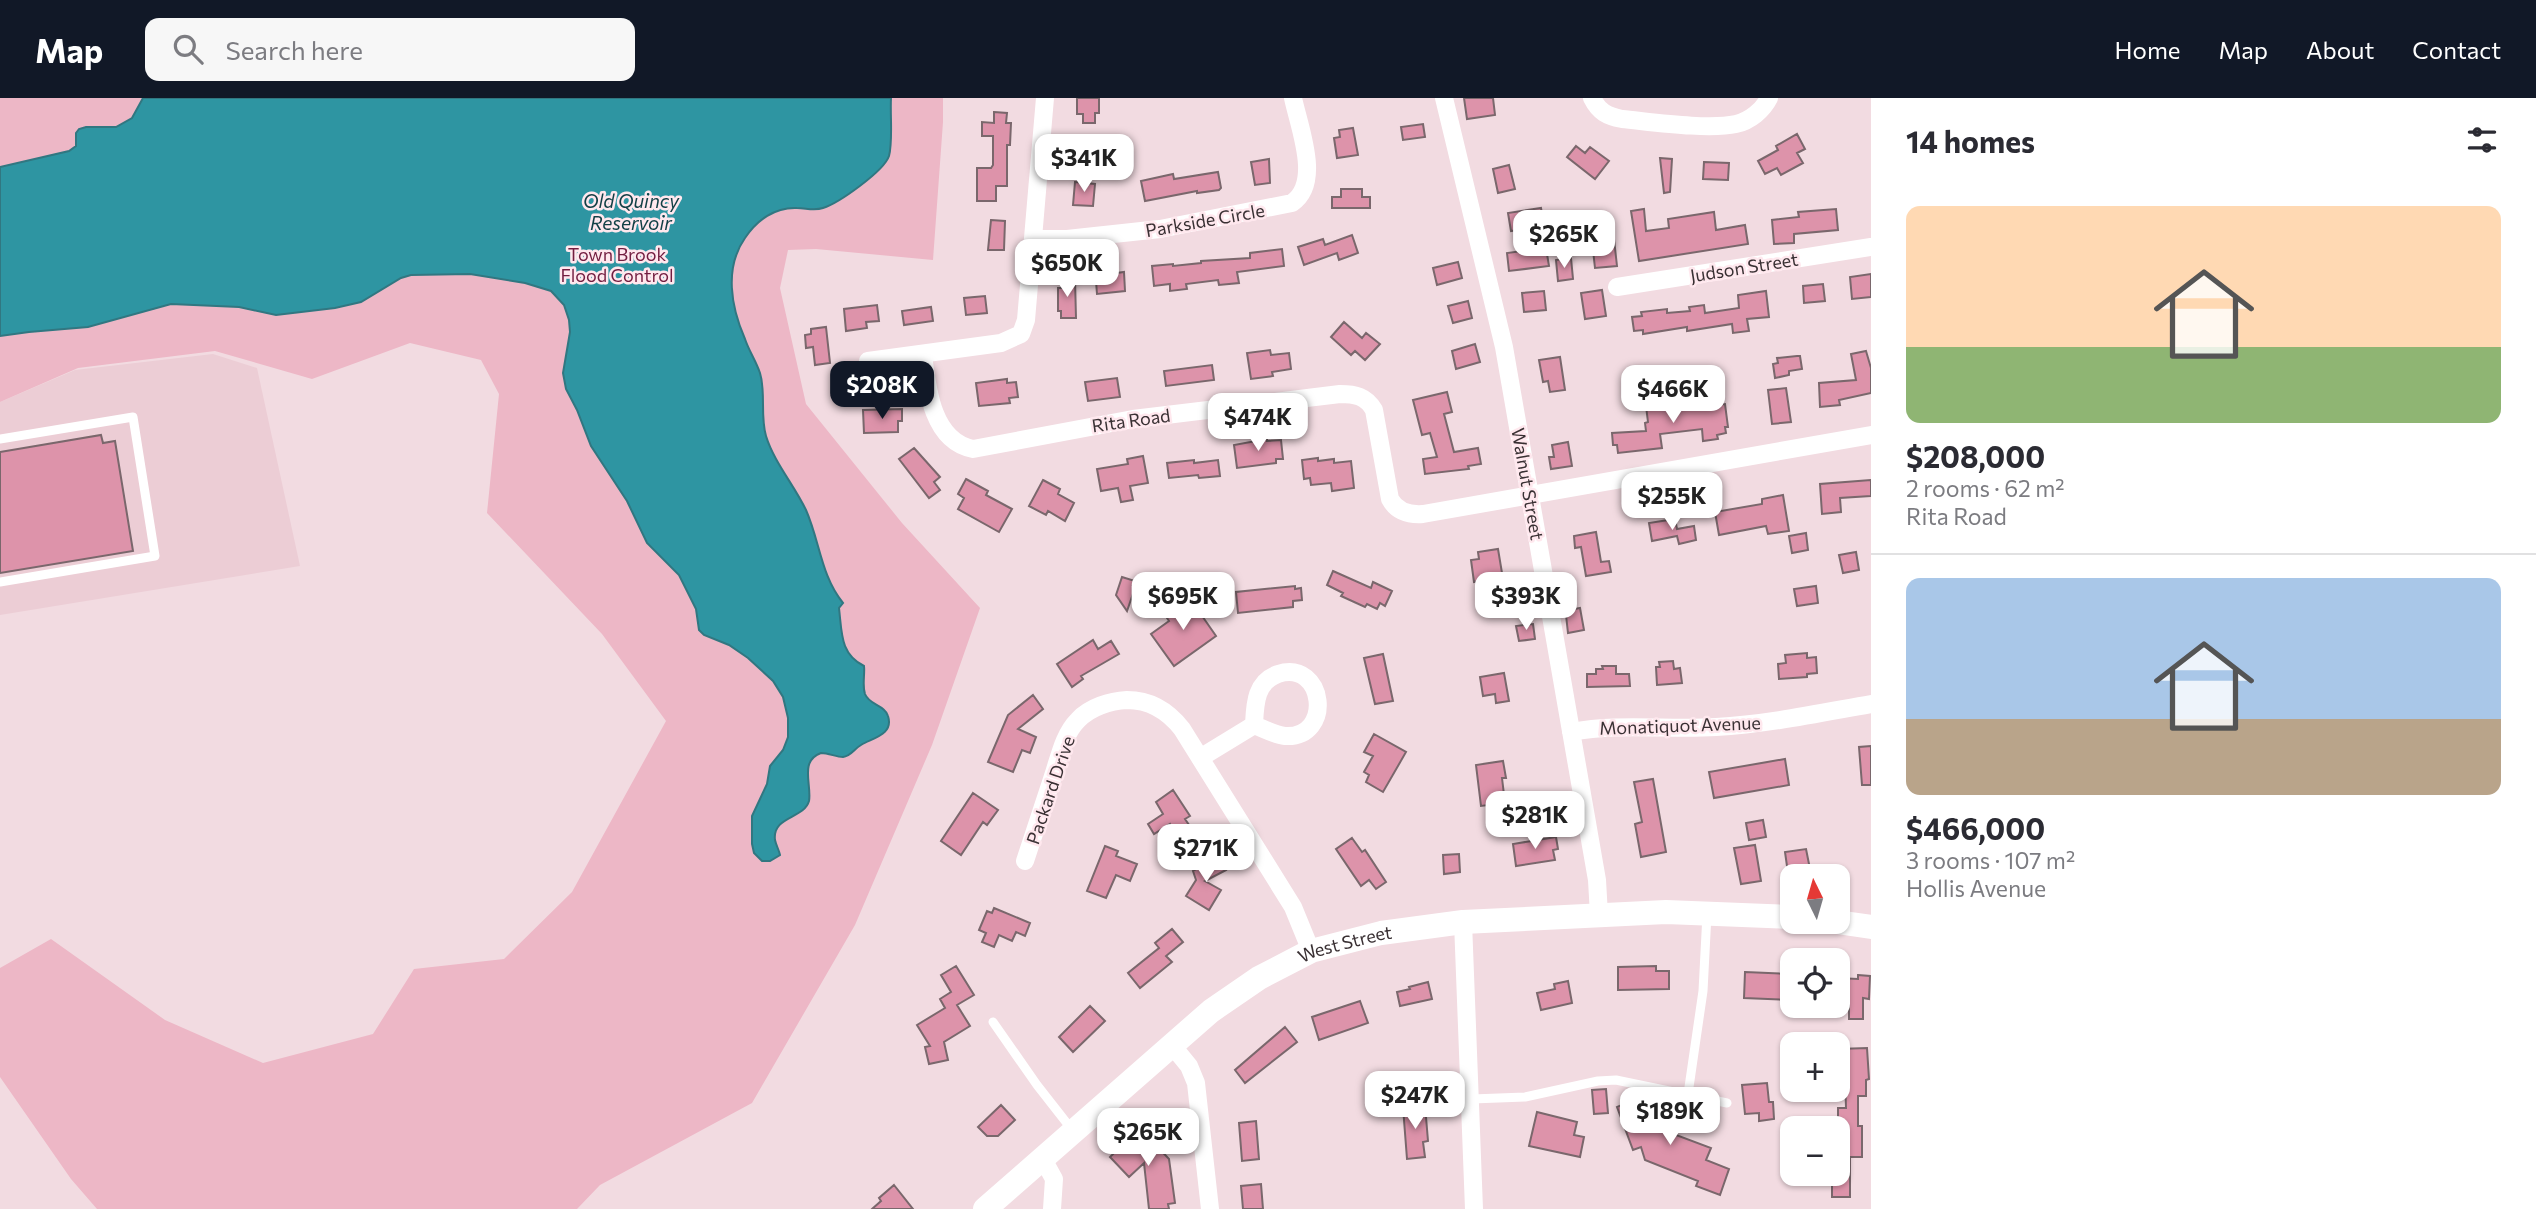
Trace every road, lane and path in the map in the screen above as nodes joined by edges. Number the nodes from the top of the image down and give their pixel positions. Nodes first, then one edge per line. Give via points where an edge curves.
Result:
1 (1045, 98) edge
2 (1293, 98) edge
3 (1444, 98) edge
4 (1591, 98) edge
5 (1769, 98) edge
6 (1035, 239) junction
7 (1871, 247) edge
8 (1617, 287) dead end
9 (923, 354) junction
10 (868, 361) dead end
11 (1871, 435) edge
12 (0, 439) edge
13 (1530, 495) junction
14 (0, 582) edge
15 (1871, 704) edge
16 (1254, 725) dead end
17 (1571, 732) junction
18 (1200, 758) junction
19 (1025, 861) dead end
20 (1707, 912) junction
21 (1599, 915) junction
22 (1780, 916) edge
23 (1464, 922) junction
24 (1850, 924) edge
25 (1871, 927) edge
26 (1311, 951) junction
27 (993, 1022) dead end
28 (1171, 1044) junction
29 (1688, 1094) junction
30 (1472, 1099) junction
31 (1727, 1103) dead end
32 (1074, 1132) junction
33 (1043, 1159) junction
34 (985, 1209) edge
35 (1052, 1209) edge
36 (1210, 1209) edge
37 (1474, 1209) edge

1 - 6 street
2 - 6 street, Parkside Circle via 1308,173 1298,199 1160,229
3 - 13 street, Walnut Street via 1498,318
4 - 5 street via 1606,116 1717,126 1746,121 1765,107
6 - 9 street via 1021,334 1001,343
7 - 8 street, Judson Street
9 - 10 street
9 - 13 street, Rita Road via 937,418 959,444 973,449 1133,419 1355,395 1367,400 1374,410 1389,494 1393,505 1403,512 1423,514
11 - 13 street
12 - 14 lane via 133,417 155,556
13 - 17 street, Walnut Street
15 - 17 street, Monatiquot Avenue via 1728,726 1616,726
16 - 18 street
17 - 21 street, Walnut Street
18 - 19 street, Packard Drive via 1176,722 1156,706 1129,700 1094,708 1077,719 1067,736
18 - 26 street, Packard Drive via 1293,908
20 - 21 street, West Street
20 - 22 street, West Street
20 - 29 lane via 1703,990
21 - 23 street, West Street
23 - 26 street, West Street via 1381,933
23 - 30 street
24 - 25 street
26 - 28 street, West Street via 1245,987
27 - 32 lane
28 - 32 street, West Street
28 - 36 street via 1196,1083
29 - 30 lane via 1607,1080 1535,1096
29 - 31 lane
30 - 37 street
32 - 33 street, West Street
33 - 34 street, West Street
33 - 35 street via 1054,1179

